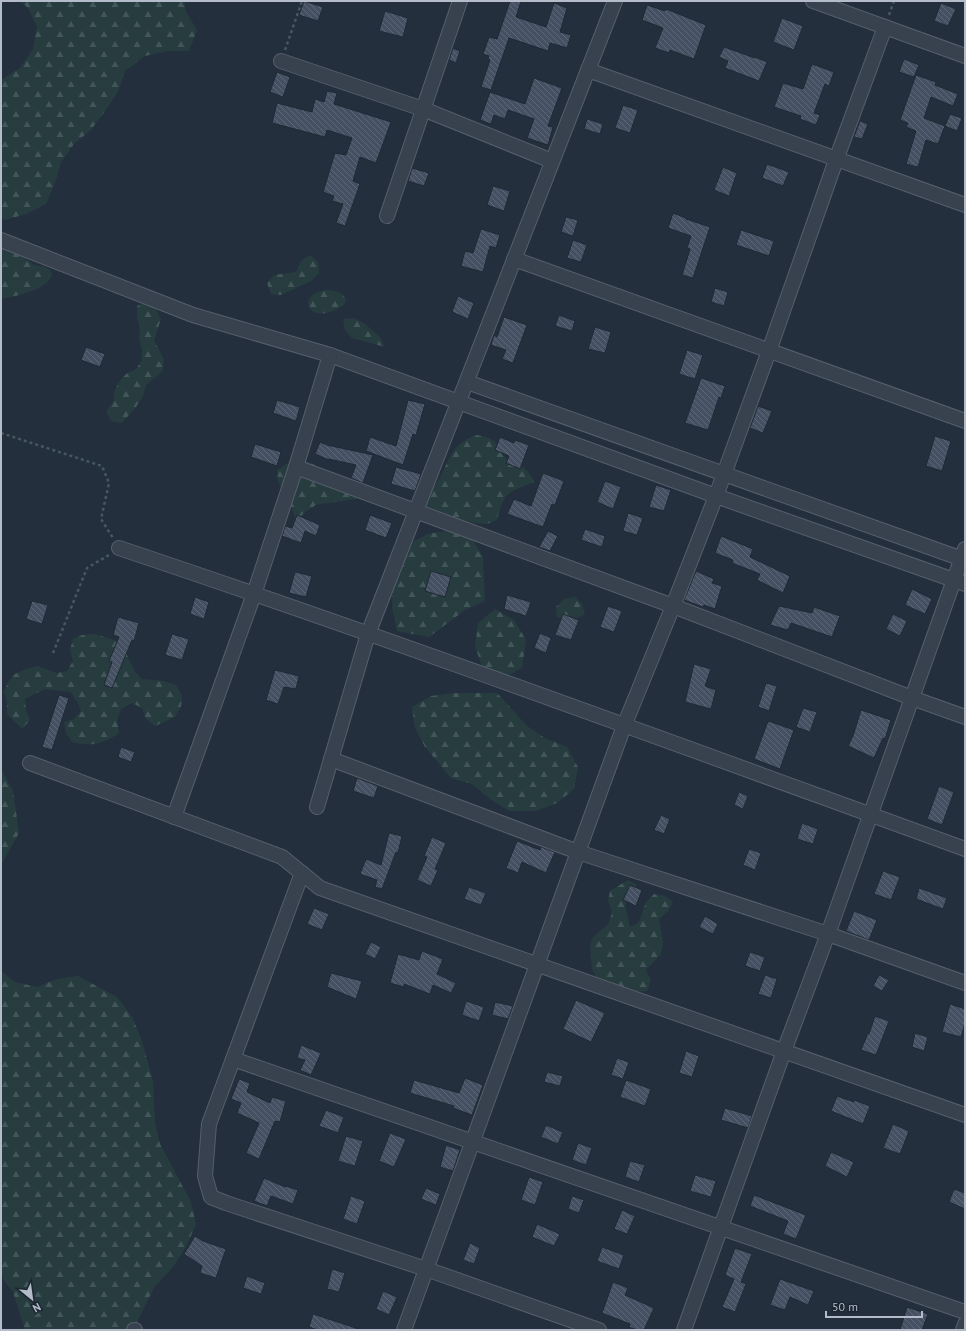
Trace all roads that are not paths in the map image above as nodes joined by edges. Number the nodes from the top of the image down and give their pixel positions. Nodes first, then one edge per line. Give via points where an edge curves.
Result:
1 (460, 1) edge
2 (614, 1) edge
3 (813, 1) edge
4 (885, 27) junction
5 (965, 56) edge
6 (281, 61) road end
7 (588, 70) junction
8 (423, 109) junction
9 (836, 160) junction
10 (552, 161) junction
11 (965, 205) edge
12 (387, 216) dead end
13 (1, 240) edge
14 (514, 259) junction
15 (769, 351) junction
16 (330, 356) junction
17 (467, 382) junction
18 (459, 402) junction
19 (965, 421) edge
20 (296, 467) junction
21 (724, 474) junction
22 (716, 496) junction
23 (416, 511) junction
24 (119, 548) road end
25 (964, 556) edge
26 (960, 582) edge
27 (254, 594) junction
28 (673, 606) junction
29 (368, 634) junction
30 (912, 698) junction
31 (965, 717) edge
32 (624, 726) junction
33 (331, 759) junction
34 (30, 763) dead end
35 (317, 807) dead end
36 (870, 815) junction
37 (174, 817) junction
38 (965, 849) edge
39 (578, 852) junction
40 (302, 873) junction
41 (828, 934) junction
42 (537, 964) junction
43 (965, 983) edge
44 (784, 1051) junction
45 (233, 1059) junction
46 (965, 1115) edge
47 (473, 1142) junction
48 (721, 1227) junction
49 (426, 1269) junction
50 (965, 1312) edge
51 (965, 1324) edge
52 (404, 1330) edge
53 (598, 1330) edge
54 (684, 1330) edge
55 (963, 1330) edge

1 - 8 street
2 - 7 street
3 - 4 street
4 - 5 street
4 - 9 street
6 - 8 street
7 - 9 street
7 - 10 street
8 - 10 street
8 - 12 street
9 - 11 street
9 - 15 street
10 - 14 street
13 - 16 street via 193,315
14 - 15 street
14 - 17 street
15 - 19 street
15 - 21 street
16 - 18 street
16 - 20 street
17 - 18 street
17 - 21 street
18 - 22 street
18 - 23 street
20 - 23 street
20 - 27 street
21 - 22 street
21 - 25 street
22 - 26 street
22 - 28 street
23 - 28 street
23 - 29 street
24 - 27 street
25 - 26 street
26 - 30 street
27 - 29 street
27 - 37 street
28 - 30 street
28 - 32 street
29 - 32 street
29 - 33 street
30 - 31 street
30 - 36 street
32 - 36 street
32 - 39 street
33 - 35 street
33 - 39 street
34 - 37 street
36 - 38 street
36 - 41 street
37 - 40 street via 282,857
39 - 41 street
39 - 42 street
40 - 42 street via 320,888
40 - 45 street
41 - 43 street
41 - 44 street
42 - 44 street
42 - 47 street
44 - 46 street
44 - 48 street
45 - 47 street
45 - 49 street via 209,1124 205,1176 211,1197
47 - 48 street
47 - 49 street
48 - 50 street
48 - 54 street
49 - 52 street
49 - 53 street
51 - 55 street

